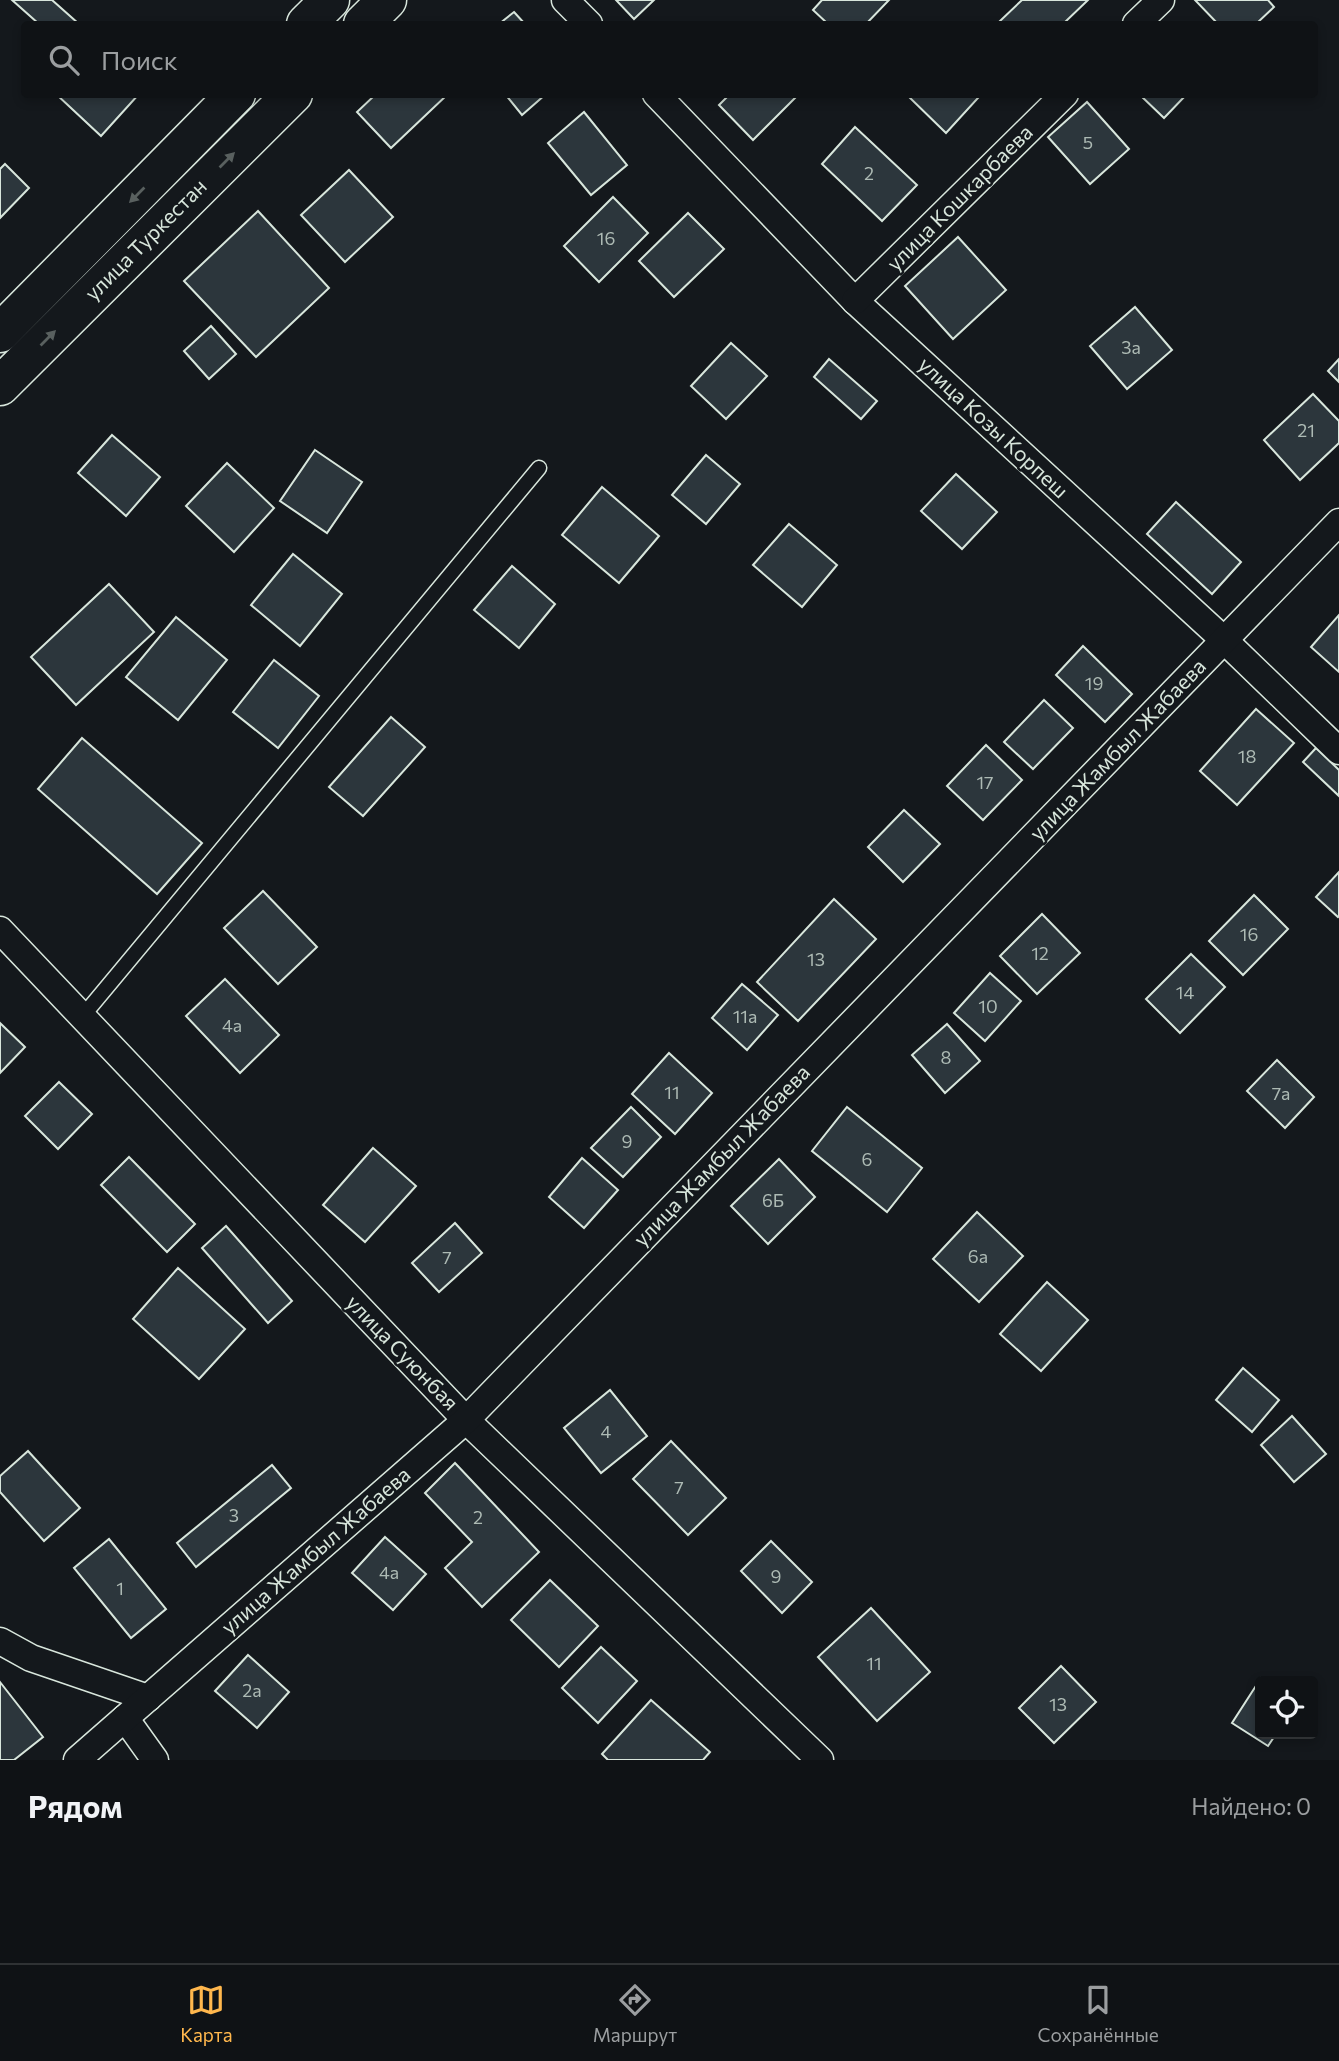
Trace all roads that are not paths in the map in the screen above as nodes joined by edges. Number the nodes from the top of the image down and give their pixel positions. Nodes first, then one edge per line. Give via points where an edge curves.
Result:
1 (330, 0) edge
2 (387, 0) edge
3 (565, 0) edge
4 (1161, 0) edge
5 (309, 21) edge
6 (366, 21) edge
7 (586, 21) edge
8 (1139, 21) edge
9 (232, 98) edge
10 (289, 98) edge
11 (660, 98) edge
12 (1061, 98) edge
13 (856, 302) junction
14 (0, 332) edge
15 (0, 386) edge
16 (538, 468) dead end
17 (1339, 522) edge
18 (1224, 640) junction
19 (1339, 751) edge
20 (0, 930) edge
21 (82, 1017) junction
22 (466, 1420) junction
23 (0, 1641) edge
24 (148, 1698) junction
25 (125, 1718) junction
26 (77, 1760) edge
27 (155, 1760) edge
28 (820, 1760) edge

1 - 5 highway
2 - 6 highway
3 - 7 street
4 - 8 street
9 -> 14 highway, улица Туркестан
15 -> 10 highway, улица Туркестан
11 - 13 street, улица Козы Корпеш
12 - 13 street, улица Кошкарбаева
13 - 18 street, улица Козы Корпеш
16 - 21 lane
17 - 18 street, улица Жамбыл Жабаева
18 - 19 street, улица Козы Корпеш
18 - 22 street, улица Жамбыл Жабаева
20 - 21 street, улица Суюнбая
21 - 22 street, улица Суюнбая
22 - 24 street, улица Жамбыл Жабаева
22 - 28 street, улица Суюнбая
23 - 24 street via 31,1658
24 - 25 street, улица Жамбыл Жабаева
25 - 26 street, улица Жамбыл Жабаева
25 - 27 street

